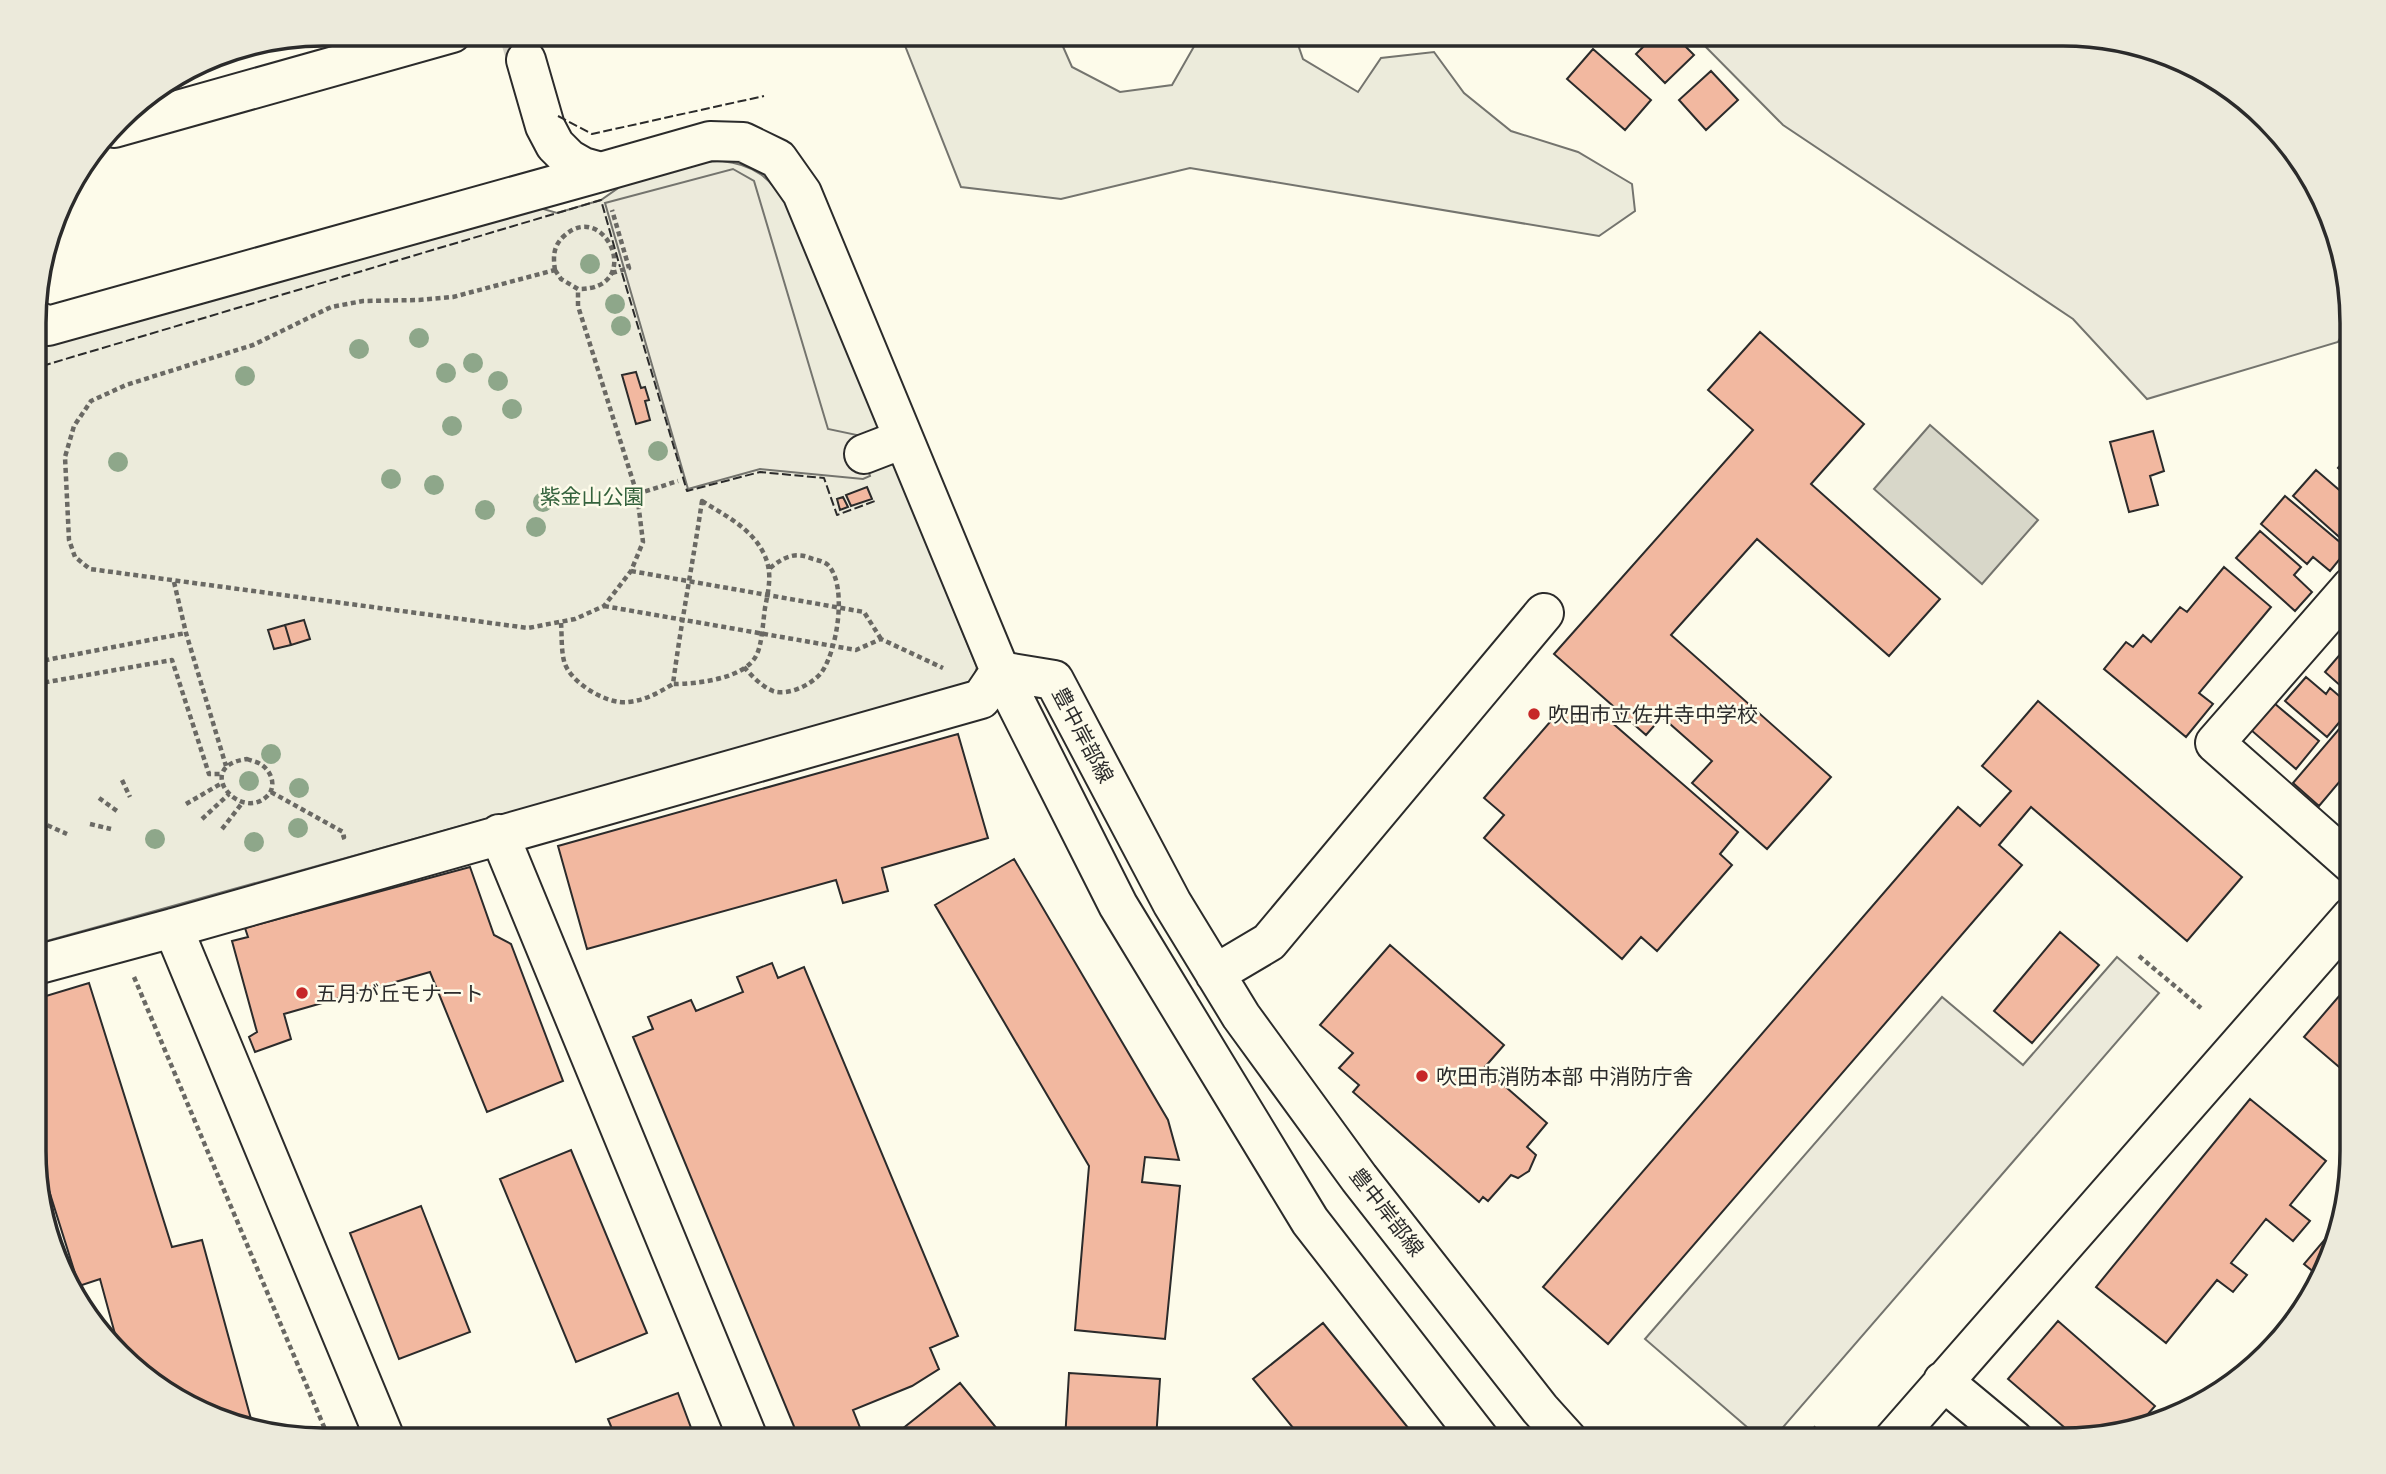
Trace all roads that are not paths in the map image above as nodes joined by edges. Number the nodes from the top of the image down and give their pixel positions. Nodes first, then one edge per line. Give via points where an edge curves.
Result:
1 (406, 46) edge
2 (526, 60) tunnel mouth
3 (131, 123) edge
4 (601, 172) junction
5 (46, 325) edge
6 (904, 439) junction
7 (864, 454) dead end
8 (2340, 600) edge
9 (1544, 614) dead end
10 (1000, 671) junction
11 (499, 834) junction
12 (2340, 853) edge
13 (173, 928) junction
14 (2340, 930) edge
15 (46, 962) edge
16 (1214, 974) junction
17 (1943, 1381) junction
18 (381, 1429) edge
19 (744, 1429) edge
20 (1471, 1429) edge
21 (1558, 1429) edge
22 (1902, 1429) edge
23 (2001, 1429) edge

1 - 3 main road
2 - 4 main road via 555,145 569,159
4 - 5 main road
4 - 6 main road via 710,141 743,142 778,159 802,193
6 - 7 main road
6 - 10 main road
8 - 12 main road via 2215,743
9 - 16 main road via 1269,942
10 - 11 main road via 981,699
10 - 16 main road, 豊中岸部線 via 1054,680
10 - 20 main road, 豊中岸部線 via 1118,905 1310,1221
11 - 13 main road
11 - 19 main road
13 - 15 main road
13 - 18 main road
14 - 17 main road
16 - 21 main road, 豊中岸部線 via 1359,1178
17 - 22 main road
17 - 23 main road

